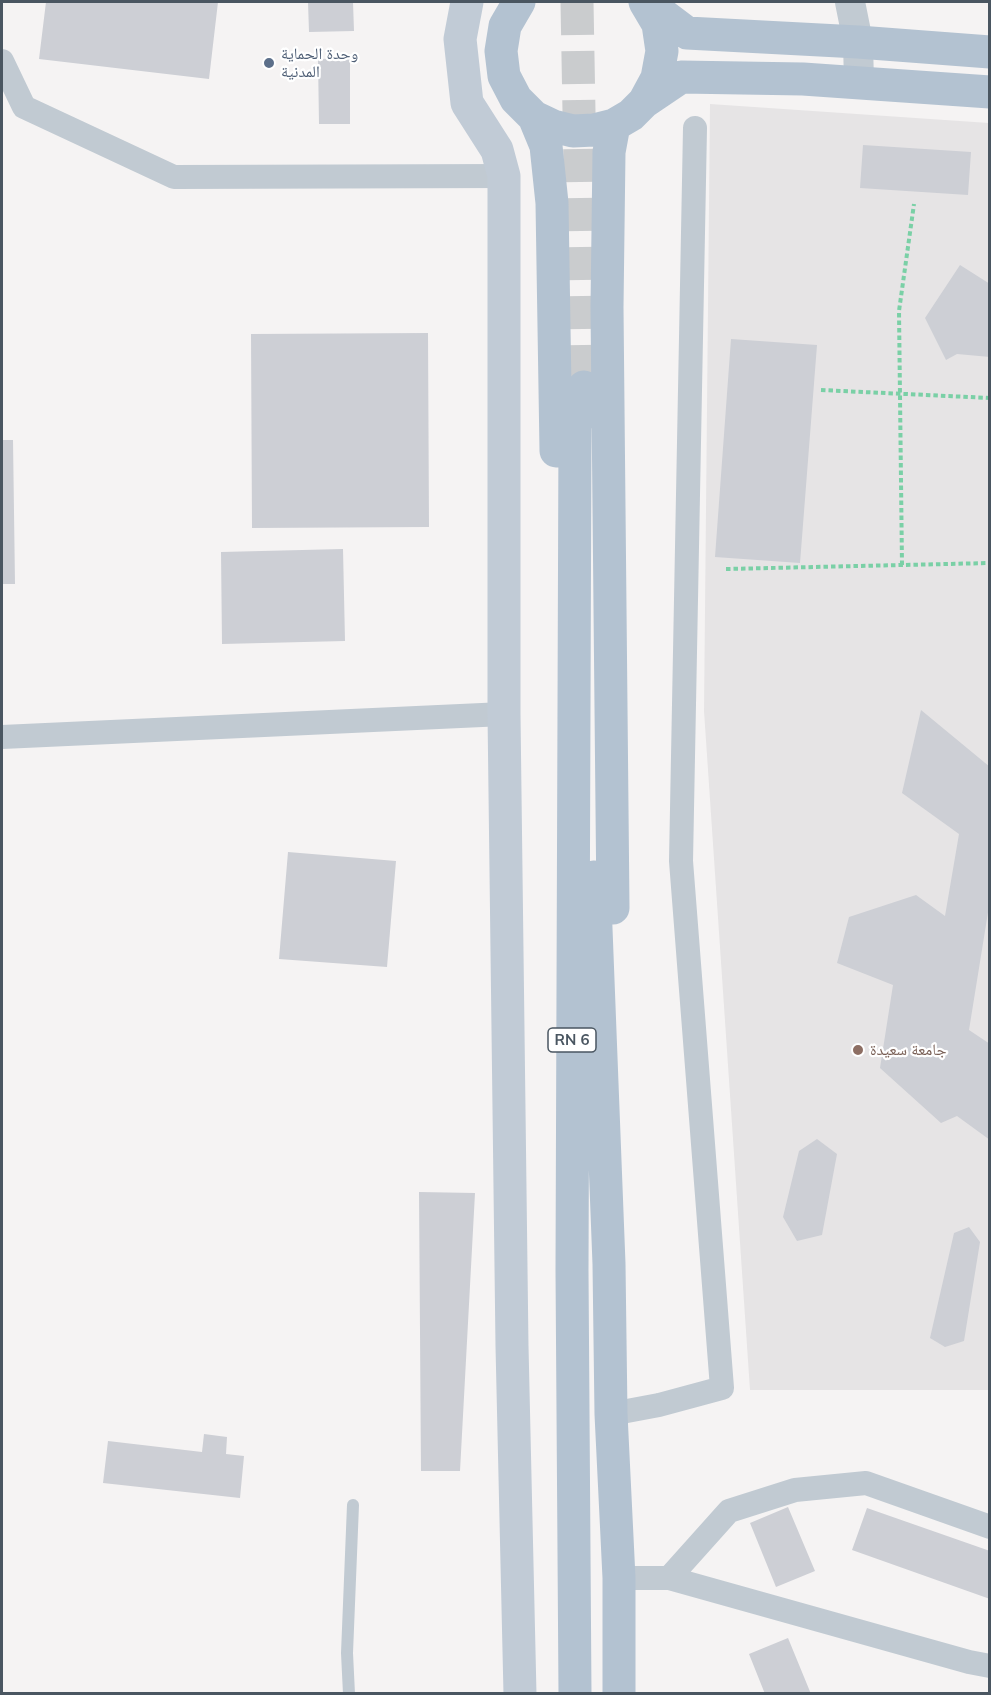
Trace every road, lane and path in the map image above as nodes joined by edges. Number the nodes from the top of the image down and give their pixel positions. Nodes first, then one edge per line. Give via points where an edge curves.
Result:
1 (466, 2) edge
2 (518, 2) edge
3 (645, 2) edge
4 (850, 2) edge
5 (858, 42) junction
6 (990, 52) edge
7 (2, 61) edge
8 (859, 83) junction
9 (990, 92) edge
10 (644, 102) junction
11 (534, 117) junction
12 (614, 125) junction
13 (695, 128) dead end
14 (504, 176) junction
15 (914, 204) dead end
16 (822, 390) dead end
17 (900, 393) junction
18 (990, 398) edge
19 (990, 564) edge
20 (902, 565) junction
21 (726, 569) dead end
22 (504, 714) junction
23 (2, 737) edge
24 (609, 1264) junction
25 (572, 1270) junction
26 (611, 1414) junction
27 (353, 1505) dead end
28 (990, 1527) edge
29 (620, 1578) junction
30 (669, 1578) junction
31 (990, 1666) edge
32 (349, 1694) edge
33 (520, 1694) edge
34 (575, 1694) edge
35 (620, 1694) edge

1 - 14 main road via 460,39 467,103 497,150
2 - 11 main road via 503,34 504,76 516,99
3 - 5 main road via 687,33
3 - 10 main road via 658,24 662,51 657,78
4 - 5 street
5 - 6 main road
5 - 8 street
7 - 14 street via 24,107 174,177
8 - 9 main road
8 - 10 main road via 681,77
10 - 12 main road
11 - 12 main road via 573,131
11 - 25 main road, RN 6 via 546,146 552,203 559,974
12 - 24 main road, RN 6 via 609,152 608,295 614,855
13 - 26 street via 681,861 722,1388
14 - 22 main road
15 - 17 path via 899,310
16 - 17 path
17 - 18 path
17 - 20 path
19 - 20 path
20 - 21 path
22 - 23 street
22 - 33 main road
24 - 25 main road, RN 6 via 595,882 589,428 584,387 575,427
24 - 26 main road, RN 6
25 - 34 main road, RN 6
26 - 29 main road, RN 6
27 - 32 lane
28 - 30 street via 866,1484 795,1490 729,1511
29 - 30 street
29 - 35 main road, RN 6
30 - 31 street

